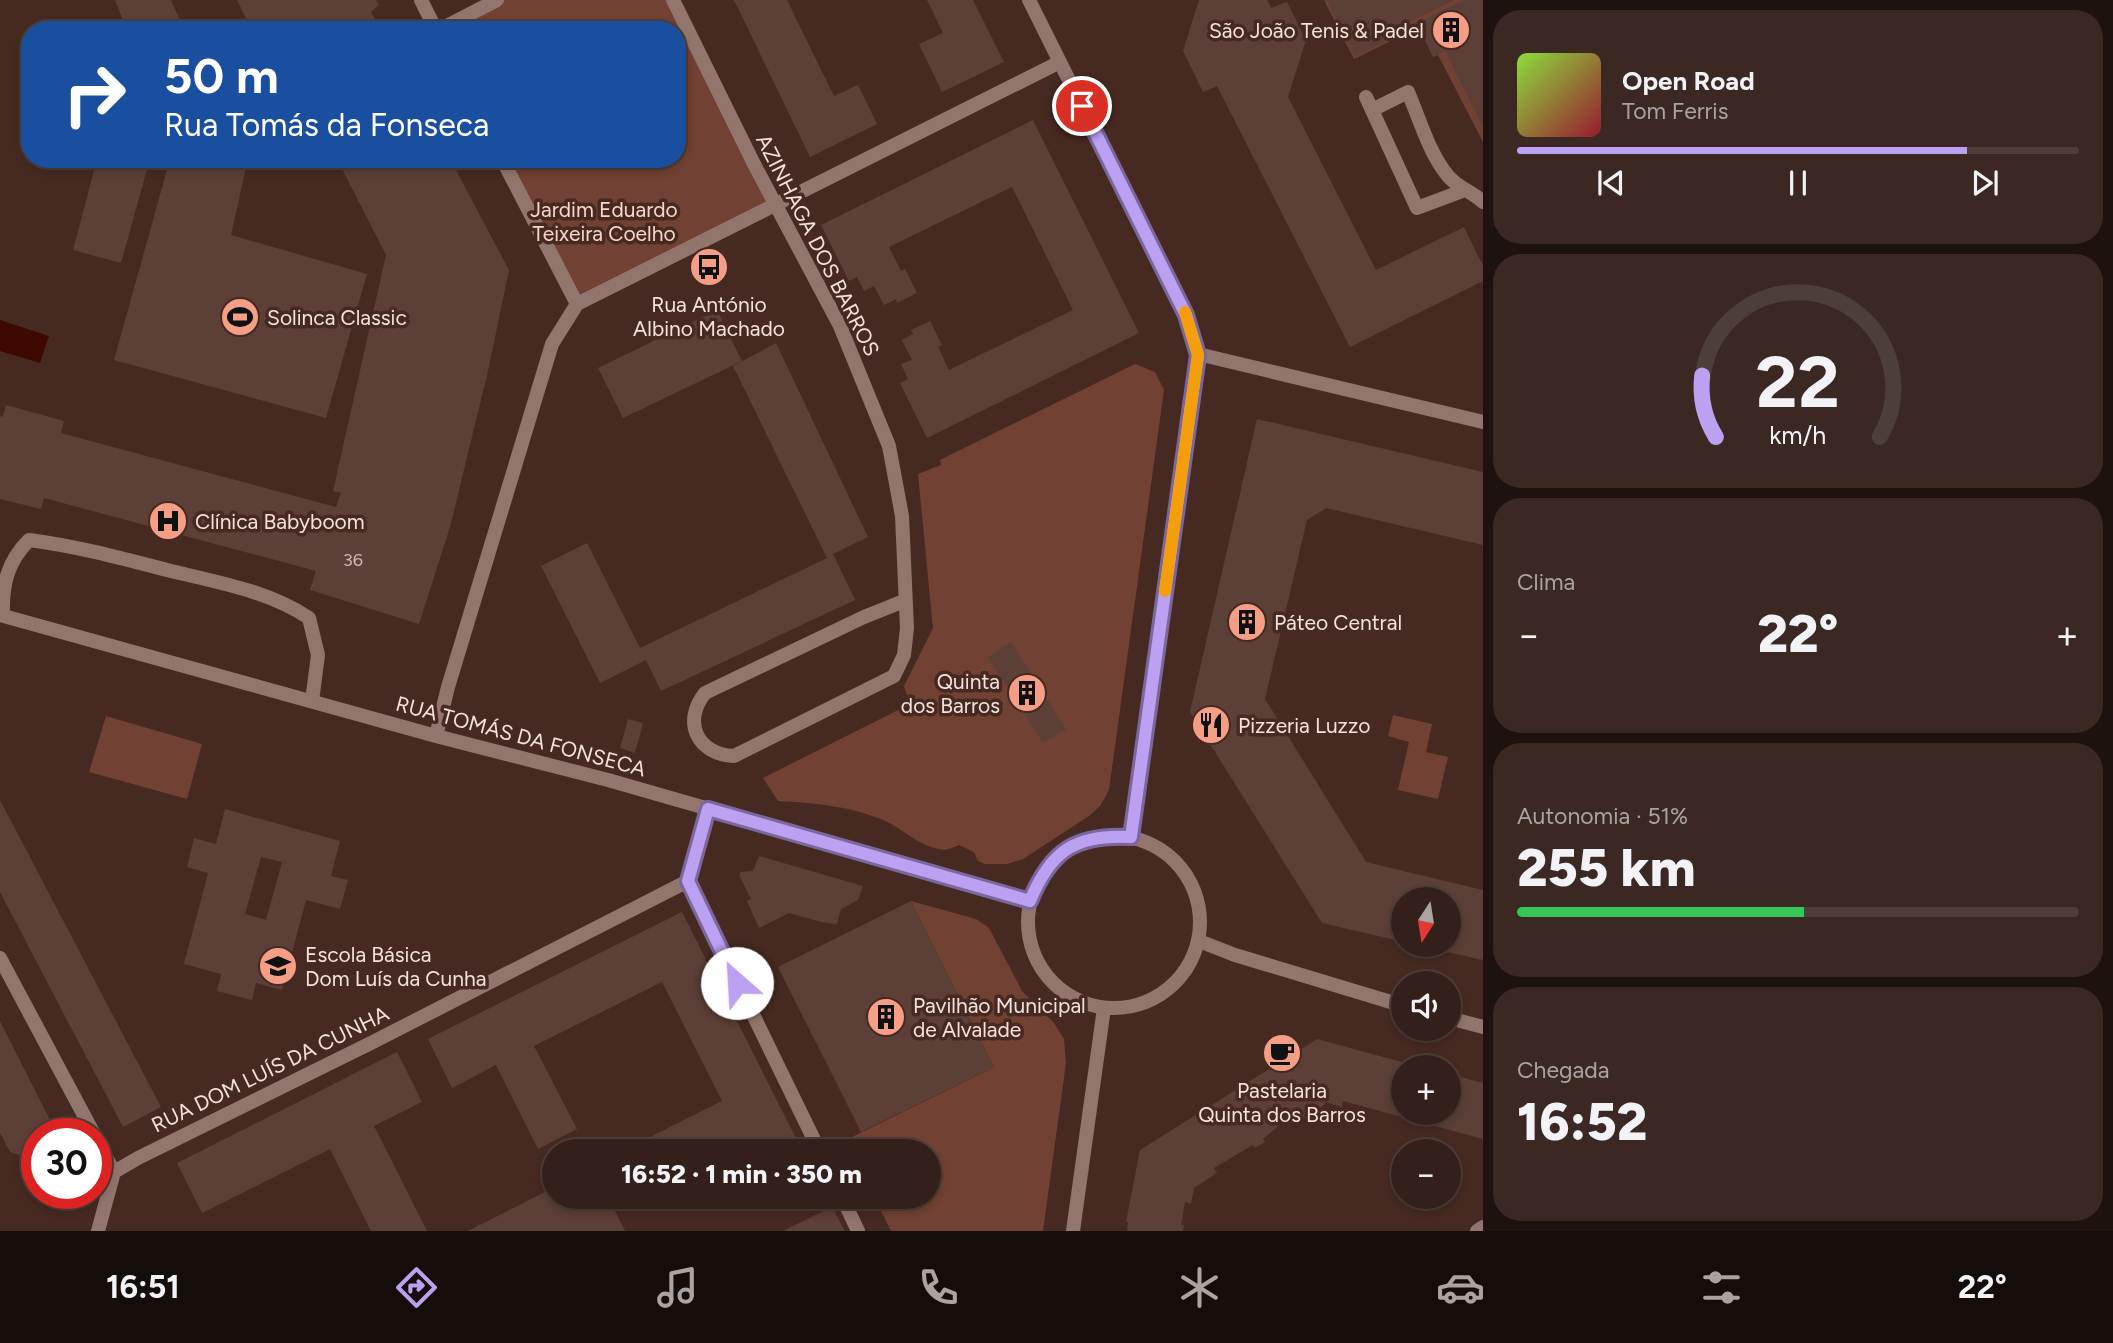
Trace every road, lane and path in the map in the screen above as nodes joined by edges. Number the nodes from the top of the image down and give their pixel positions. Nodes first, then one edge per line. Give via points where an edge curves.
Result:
1 (421, 0) edge
2 (498, 0) edge
3 (673, 0) edge
4 (1029, 0) edge
5 (432, 21) edge
6 (455, 21) edge
7 (683, 21) edge
8 (686, 26) edge
9 (1060, 62) junction
10 (507, 168) edge
11 (1465, 190) junction
12 (1483, 202) edge
13 (775, 206) junction
14 (577, 304) junction
15 (1198, 355) junction
16 (1483, 422) edge
17 (904, 601) junction
18 (2, 615) edge
19 (312, 701) junction
20 (436, 736) junction
21 (708, 809) junction
22 (1131, 837) junction
23 (688, 881) junction
24 (1030, 901) junction
25 (1199, 941) junction
26 (0, 958) edge
27 (1391, 1002) edge
28 (1104, 1007) junction
29 (1461, 1021) edge
30 (1483, 1027) edge
31 (85, 1118) edge
32 (814, 1139) edge
33 (112, 1168) edge
34 (114, 1172) junction
35 (848, 1209) edge
36 (1483, 1227) edge
37 (98, 1231) edge
38 (858, 1231) edge
39 (1073, 1231) edge
40 (1477, 1231) edge

1 - 5 street
2 - 6 street
3 - 7 street, AZINHAGA DOS BARROS
4 - 9 street
8 - 13 street, AZINHAGA DOS BARROS
9 - 13 street
9 - 15 street via 1186,315
10 - 14 street
11 - 11 street via 1417,208 1369,103 1408,92 1434,153 1449,178
11 - 12 street
13 - 14 street
13 - 17 street, AZINHAGA DOS BARROS via 840,326 889,446 902,516
14 - 20 street via 552,344
15 - 16 street
15 - 22 street
17 - 17 street, AZINHAGA DOS BARROS via 705,692 694,711 701,741 715,753 734,756 894,676 904,655
18 - 19 street, RUA TOMÁS DA FONSECA
18 - 19 street via 5,578 15,554 29,540 240,588 288,604 309,618 318,655
19 - 20 street, RUA TOMÁS DA FONSECA
20 - 21 street, RUA TOMÁS DA FONSECA
21 - 23 street
21 - 24 street, RUA TOMÁS DA FONSECA
22 - 24 street via 1079,842 1057,857 1040,877
22 - 25 street via 1153,844 1187,875 1200,918
23 - 32 street
23 - 34 street, RUA DOM LUÍS DA CUNHA
24 - 28 street via 1028,930 1035,958 1052,982 1076,999
25 - 27 street
25 - 28 street via 1174,984 1153,999
26 - 31 street
28 - 39 street
29 - 30 street
33 - 34 street
34 - 37 street
35 - 38 street
36 - 40 street

